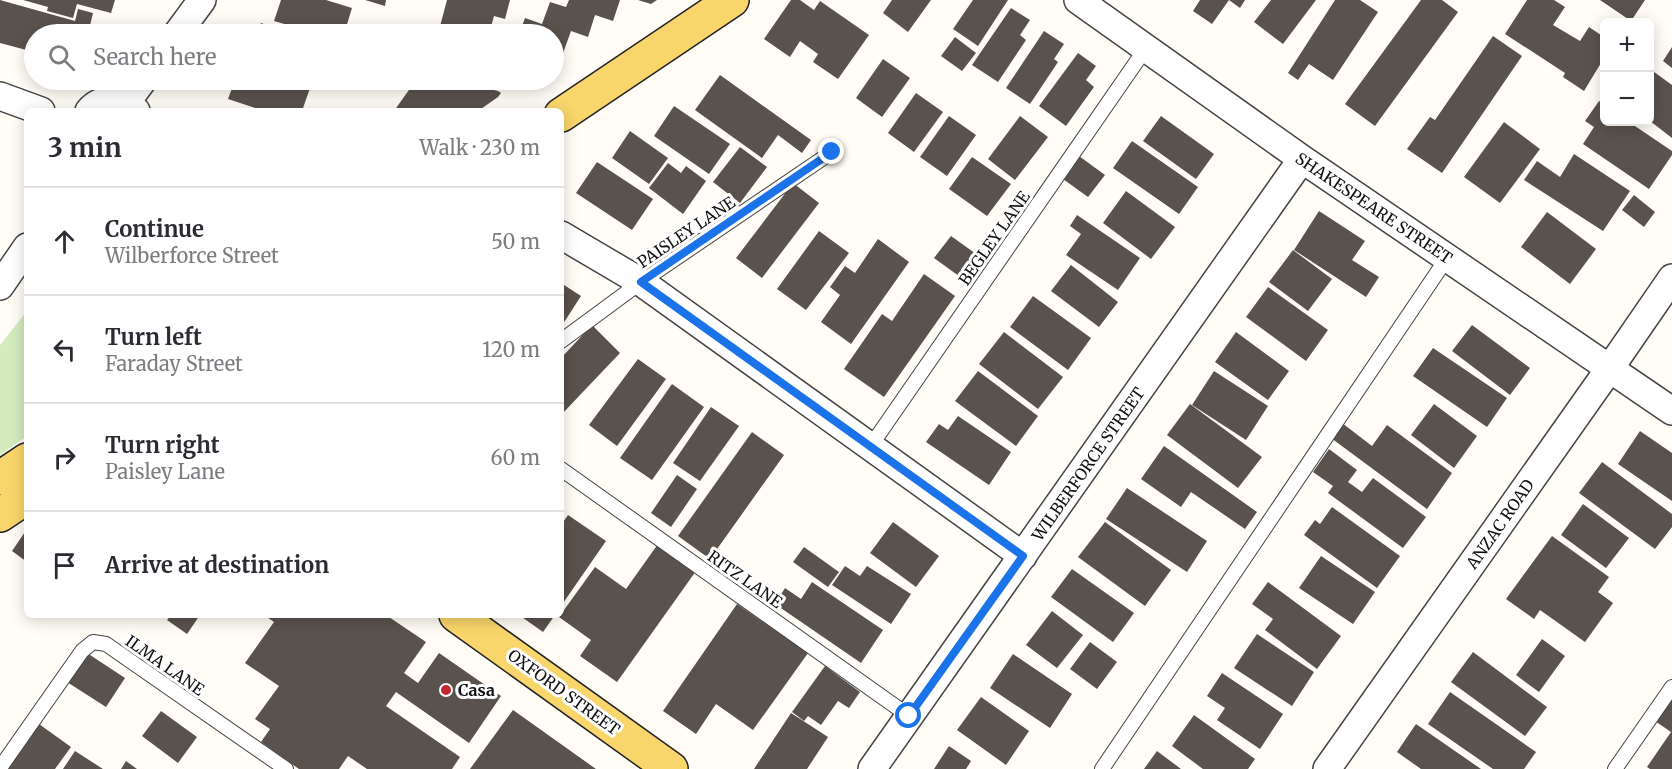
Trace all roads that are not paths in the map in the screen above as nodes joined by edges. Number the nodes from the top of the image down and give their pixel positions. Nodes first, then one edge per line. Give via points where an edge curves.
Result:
1 (202, 0) edge
2 (732, 0) edge
3 (1078, 0) edge
4 (184, 24) edge
5 (1146, 48) junction
6 (139, 90) edge
7 (0, 96) edge
8 (131, 107) edge
9 (33, 108) edge
10 (91, 108) edge
11 (564, 114) edge
12 (832, 152) dead end
13 (1302, 159) junction
14 (564, 237) edge
15 (24, 251) edge
16 (1447, 258) junction
17 (1672, 279) edge
18 (641, 282) junction
19 (0, 286) edge
20 (564, 339) edge
21 (1610, 369) junction
22 (1672, 411) edge
23 (870, 447) junction
24 (24, 462) edge
25 (564, 471) edge
26 (0, 478) edge
27 (24, 499) edge
28 (0, 515) edge
29 (1023, 556) junction
30 (460, 618) edge
31 (1672, 687) edge
32 (909, 716) junction
33 (0, 768) edge
34 (286, 769) edge
35 (671, 769) edge
36 (872, 769) edge
37 (1102, 769) edge
38 (1327, 769) edge
39 (1615, 769) edge

1 - 4 street
2 - 11 main road
3 - 5 street, SHAKESPEARE STREET
5 - 13 street, SHAKESPEARE STREET
5 - 23 lane, BEGLEY LANE
6 - 8 street
7 - 9 street
8 - 10 street via 115,100
12 - 18 lane, PAISLEY LANE
13 - 16 street, SHAKESPEARE STREET
13 - 29 street, WILBERFORCE STREET
14 - 18 street
15 - 19 street
16 - 21 street, SHAKESPEARE STREET
16 - 37 lane
17 - 21 street, ANZAC ROAD
18 - 20 lane, PAISLEY LANE
18 - 23 street
21 - 22 street, SHAKESPEARE STREET
21 - 38 street, ANZAC ROAD
23 - 29 street
24 - 26 main road
25 - 32 lane, RITZ LANE
27 - 28 main road
29 - 32 street, WILBERFORCE STREET
30 - 35 main road, OXFORD STREET
31 - 39 lane
32 - 36 street, WILBERFORCE STREET
33 - 34 lane, ILMA LANE via 82,651 93,642 106,644

